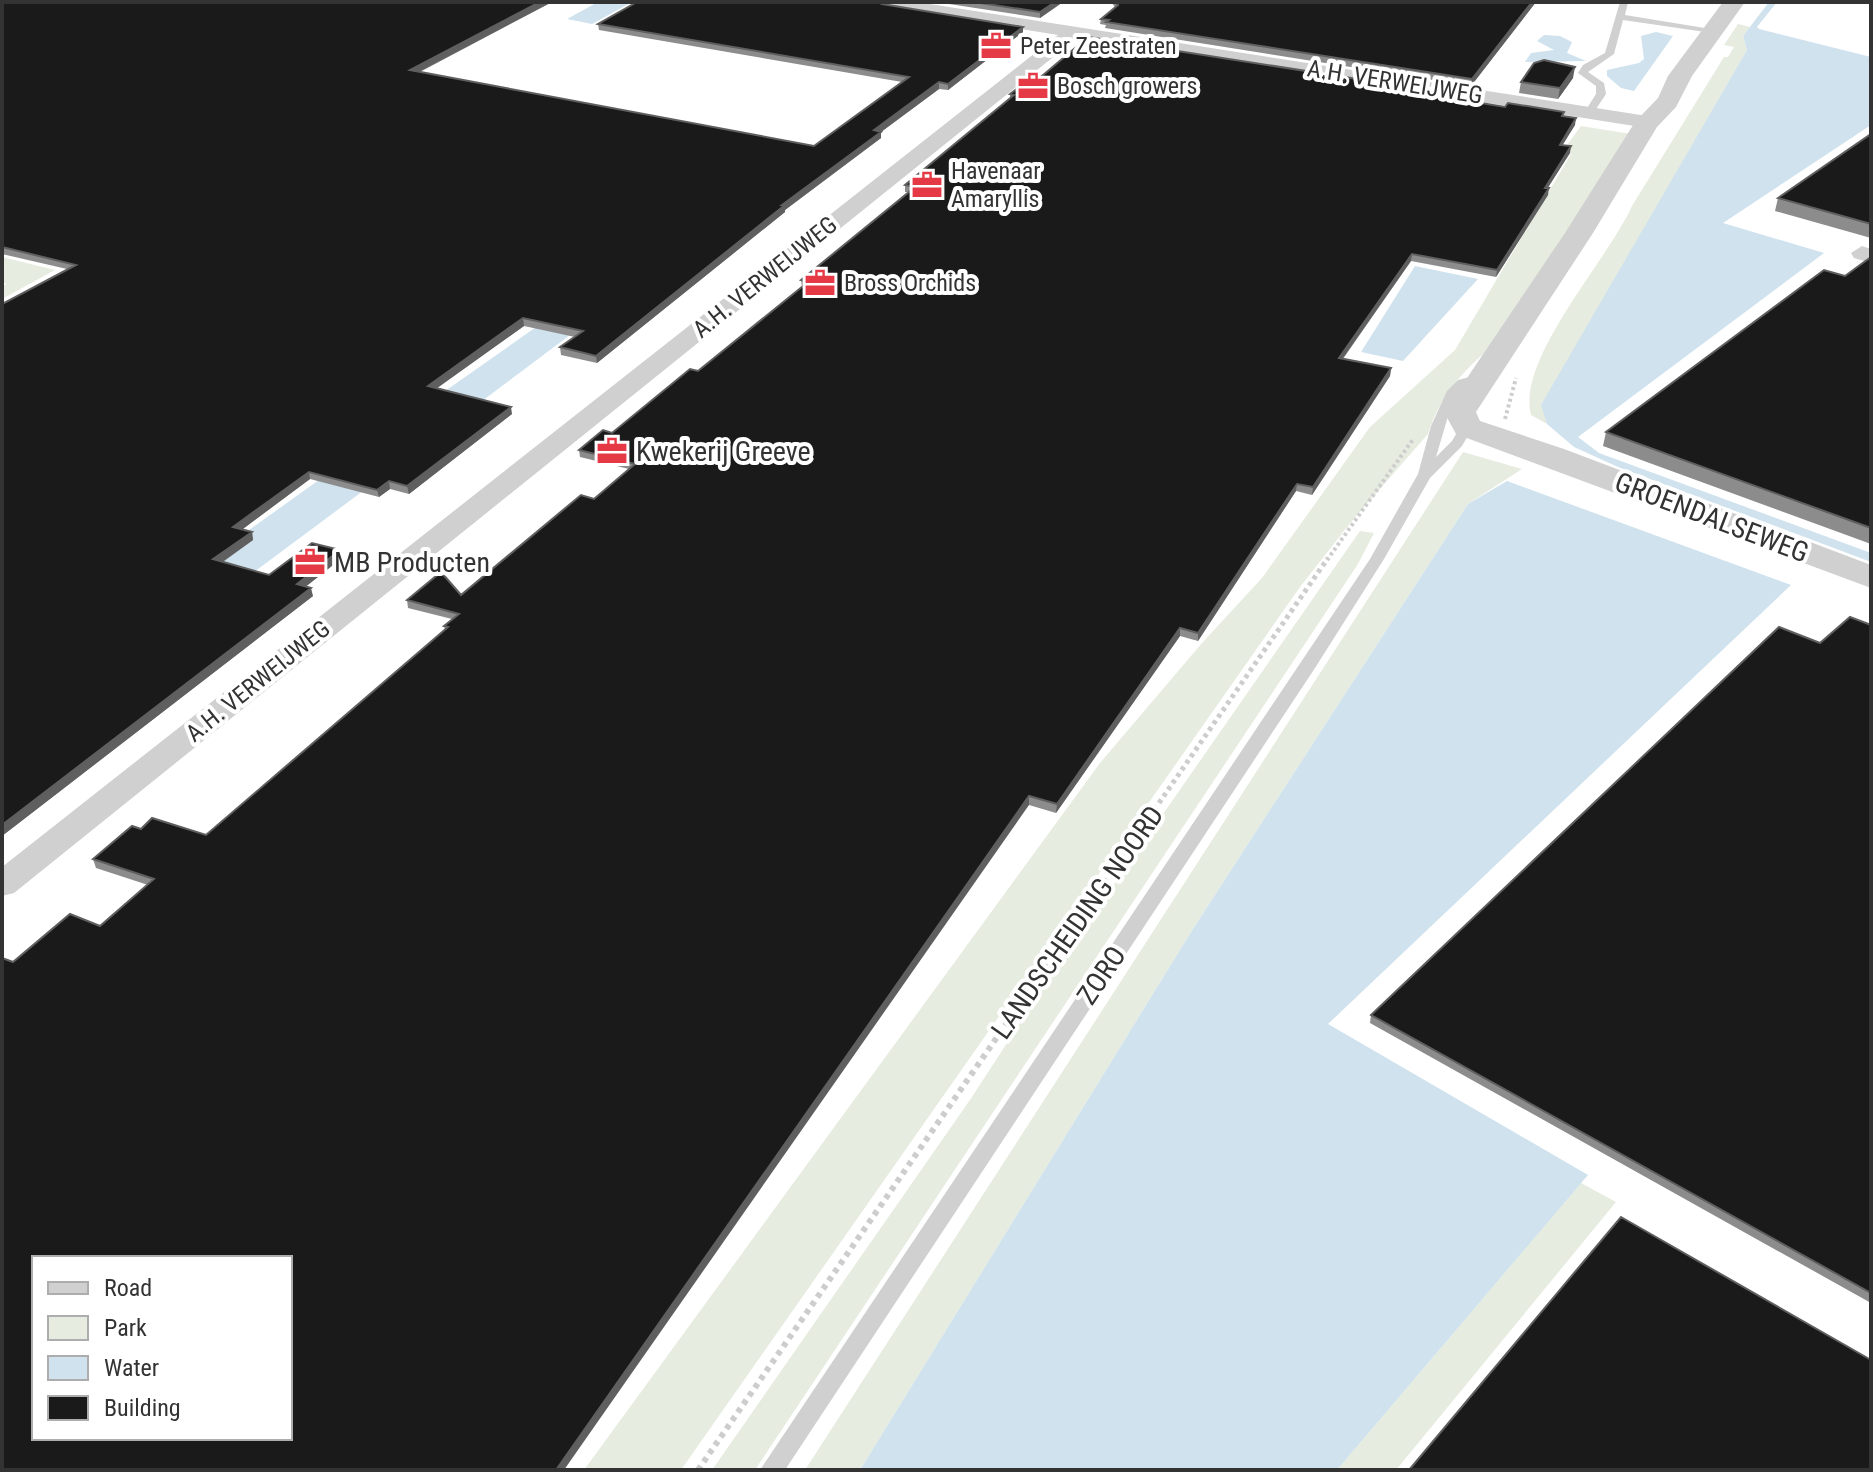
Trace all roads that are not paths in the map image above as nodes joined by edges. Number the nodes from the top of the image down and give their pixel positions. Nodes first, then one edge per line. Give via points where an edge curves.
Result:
1 (883, 2) edge
2 (1624, 2) edge
3 (1734, 2) edge
4 (1619, 19) junction
5 (1073, 32) junction
6 (1710, 32) junction
7 (1589, 113) junction
8 (1647, 122) junction
9 (1478, 403) junction
10 (1424, 476) junction
11 (1871, 577) edge
12 (2, 885) edge
13 (772, 1470) edge

1 - 5 street
2 - 4 lane
3 - 6 street
4 - 6 lane
4 - 7 lane via 1609,54 1583,73 1601,85
5 - 7 street, A.H. VERWEIJWEG
5 - 12 street, A.H. VERWEIJWEG
6 - 8 street via 1660,113
7 - 8 street, A.H. VERWEIJWEG
8 - 9 street
9 - 10 lane, ZORO via 1457,443
9 - 10 lane, ZORO via 1461,383 1434,438
9 - 11 street, GROENDALSEWEG via 1514,446
10 - 13 lane, ZORO via 1307,668

